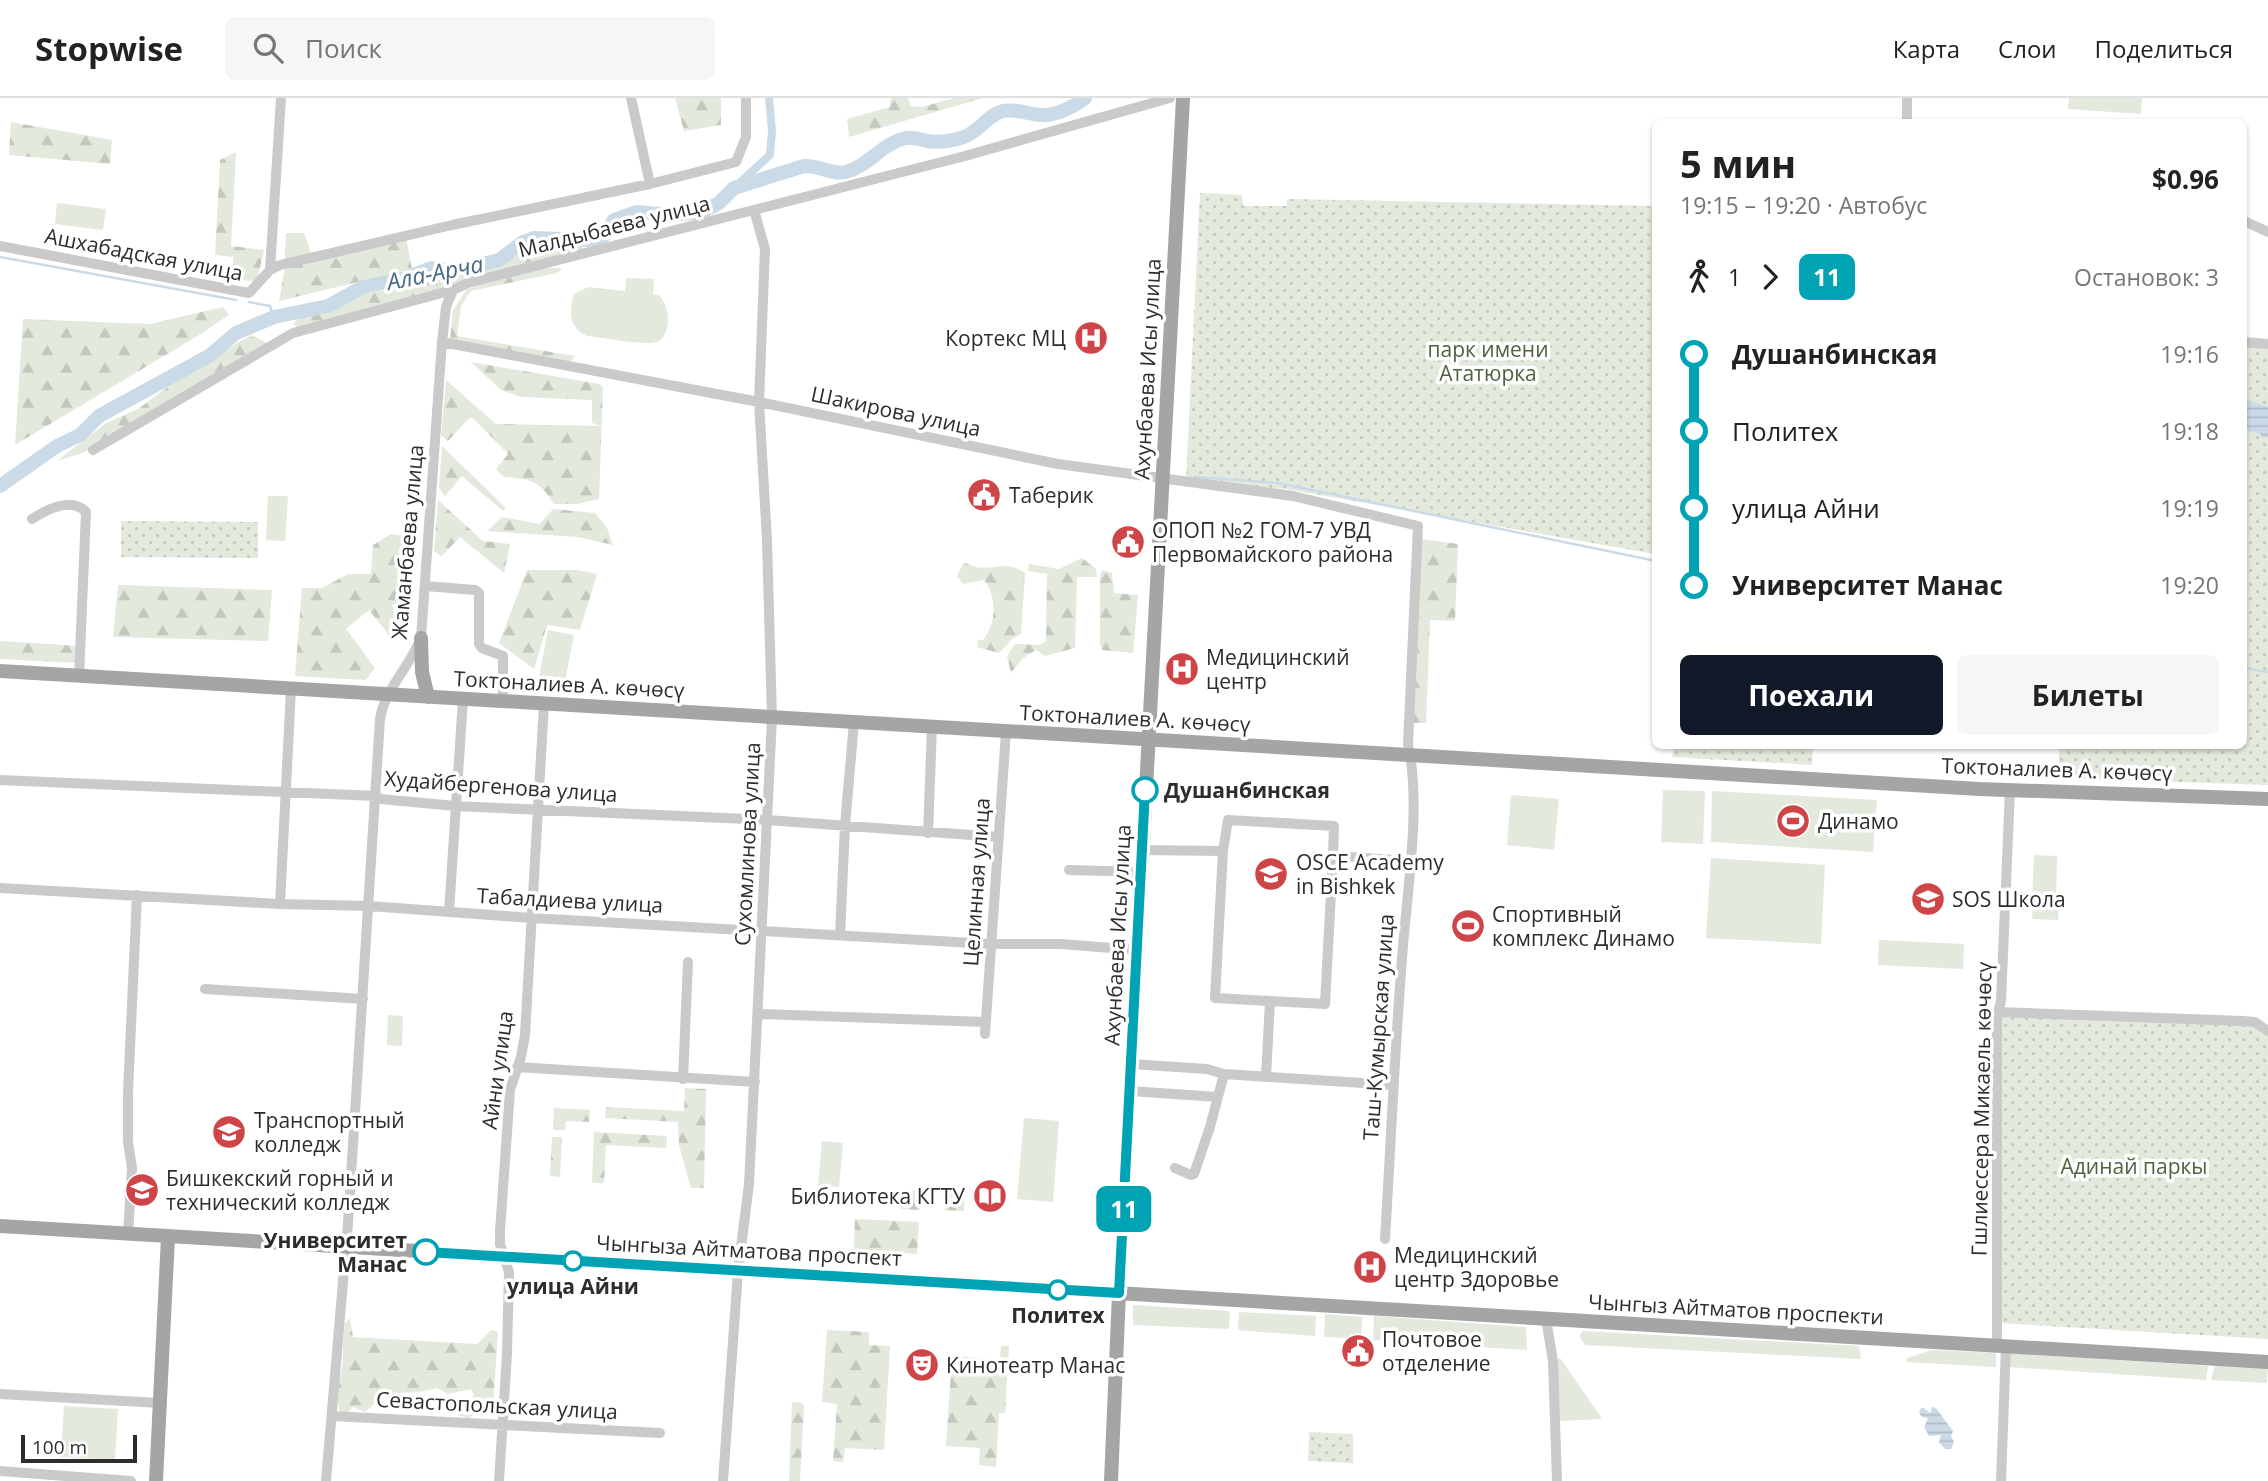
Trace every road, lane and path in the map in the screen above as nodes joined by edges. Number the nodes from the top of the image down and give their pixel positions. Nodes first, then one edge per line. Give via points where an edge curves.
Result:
1 (281, 98) edge
2 (631, 98) edge
3 (746, 98) edge
4 (1170, 98) edge
5 (1183, 98) edge
6 (1907, 98) edge
7 (1907, 119) edge
8 (650, 184) junction
9 (754, 210) junction
10 (2247, 222) edge
11 (2268, 232) edge
12 (0, 246) edge
13 (270, 270) junction
14 (453, 290) junction
15 (442, 342) junction
16 (2247, 342) edge
17 (2268, 344) edge
18 (759, 402) junction
19 (93, 450) dead end
20 (1162, 478) junction
21 (32, 519) dead end
22 (1418, 526) joint
23 (425, 586) junction
24 (421, 638) junction
25 (0, 671) edge
26 (79, 677) junction
27 (291, 689) junction
28 (387, 695) junction
29 (428, 697) junction
30 (463, 699) junction
31 (503, 701) junction
32 (544, 704) junction
33 (772, 718) junction
34 (854, 722) junction
35 (933, 727) junction
36 (1006, 732) junction
37 (1148, 740) junction
38 (1410, 755) junction
39 (0, 780) edge
40 (2010, 790) junction
41 (286, 794) junction
42 (376, 796) junction
43 (2268, 799) edge
44 (455, 806) junction
45 (538, 808) junction
46 (767, 820) junction
47 (845, 825) junction
48 (928, 833) junction
49 (999, 837) junction
50 (1142, 850) junction
51 (1223, 852) junction
52 (1333, 856) junction
53 (1410, 861) junction
54 (1069, 870) dead end
55 (1141, 873) junction
56 (0, 888) edge
57 (137, 895) junction
58 (280, 904) junction
59 (369, 906) junction
60 (449, 912) junction
61 (532, 918) junction
62 (763, 931) junction
63 (840, 935) junction
64 (991, 944) junction
65 (1137, 950) junction
66 (688, 962) dead end
67 (205, 989) dead end
68 (363, 999) junction
69 (1270, 1001) junction
70 (1999, 1012) junction
71 (759, 1014) junction
72 (985, 1022) junction
73 (2268, 1031) edge
74 (985, 1034) dead end
75 (1131, 1064) junction
76 (517, 1067) junction
77 (1224, 1074) junction
78 (1266, 1077) junction
79 (683, 1079) junction
80 (755, 1082) junction
81 (1393, 1085) junction
82 (1130, 1091) junction
83 (1218, 1097) junction
84 (1175, 1168) dead end
85 (0, 1226) edge
86 (128, 1234) junction
87 (168, 1237) junction
88 (1385, 1238) dead end
89 (0, 1239) edge
90 (345, 1247) junction
91 (504, 1257) junction
92 (738, 1271) junction
93 (1119, 1293) junction
94 (1546, 1319) junction
95 (2002, 1346) junction
96 (2268, 1362) edge
97 (0, 1394) edge
98 (160, 1403) junction
99 (331, 1416) junction
100 (503, 1423) junction
101 (660, 1433) dead end
102 (0, 1471) edge
103 (131, 1481) edge
104 (156, 1481) edge
105 (326, 1481) edge
106 (499, 1481) edge
107 (723, 1481) edge
108 (1111, 1481) edge
109 (1557, 1481) edge
110 (2001, 1481) edge

1 - 13 street
2 - 8 street
3 - 8 street, Малдыбаева улица via 746,137 736,162
4 - 9 street, Малдыбаева улица
5 - 20 main road, Ахунбаева Исы улица
6 - 7 street
8 - 13 street, Малдыбаева улица via 452,225
9 - 14 street, Малдыбаева улица
9 - 18 street, Сухомлинова улица via 765,249
10 - 11 street
12 - 13 street, Ашхабадская улица via 241,293 249,293
14 - 15 street, Жаманбаева улица
14 - 19 street, Малдыбаева улица via 293,333
15 - 18 street, Шакирова улица
15 - 23 street, Жаманбаева улица
16 - 17 street
18 - 20 street, Шакирова улица via 1058,464
18 - 33 street, Сухомлинова улица
20 - 22 street, Шакирова улица via 1293,496
20 - 37 main road, Ахунбаева Исы улица
21 - 26 street via 57,506 74,505 86,512
22 - 38 street, Таш-Кумырская улица
23 - 24 street, Жаманбаева улица
23 - 31 street via 479,593 479,644 503,656
24 - 28 street, Жаманбаева улица
24 - 29 main road
25 - 26 main road, Токтоналиев А. көчөсү
26 - 27 main road, Токтоналиев А. көчөсү
27 - 28 main road, Токтоналиев А. көчөсү
27 - 41 street
28 - 29 main road, Токтоналиев А. көчөсү
28 - 42 street, Жаманбаева улица via 380,719
29 - 30 main road, Токтоналиев А. көчөсү
30 - 31 main road, Токтоналиев А. көчөсү
30 - 44 street
31 - 32 main road, Токтоналиев А. көчөсү
32 - 33 main road, Токтоналиев А. көчөсү
32 - 45 street, Айни улица
33 - 34 main road, Токтоналиев А. көчөсү
33 - 46 street, Сухомлинова улица
34 - 35 main road, Токтоналиев А. көчөсү
34 - 47 street
35 - 36 main road, Токтоналиев А. көчөсү
35 - 48 street
36 - 37 main road, Токтоналиев А. көчөсү
36 - 49 street, Целинная улица
37 - 38 main road, Токтоналиев А. көчөсү
37 - 50 main road, Ахунбаева Исы улица
38 - 40 main road, Токтоналиев А. көчөсү
38 - 53 street, Таш-Кумырская улица via 1414,769
39 - 41 street, Худайбергенова улица
40 - 43 main road, Токтоналиев А. көчөсү
40 - 70 street, Гшлиессера Микаель көчөсү
41 - 42 street, Худайбергенова улица
41 - 58 street
42 - 44 street, Худайбергенова улица
42 - 59 street, Жаманбаева улица
44 - 45 street, Худайбергенова улица
44 - 60 street
45 - 46 street, Худайбергенова улица
45 - 61 street, Айни улица
46 - 47 street, Худайбергенова улица
46 - 62 street, Сухомлинова улица
47 - 48 street, Худайбергенова улица
47 - 63 street
48 - 49 street, Худайбергенова улица
49 - 64 street, Целинная улица
50 - 51 street
50 - 55 main road, Ахунбаева Исы улица
51 - 52 street via 1228,820 1334,825
51 - 69 street via 1215,998
52 - 53 street
52 - 69 street via 1325,1004
53 - 81 street, Таш-Кумырская улица
54 - 55 street
55 - 65 main road, Ахунбаева Исы улица
56 - 57 street, Табалдиева улица
57 - 58 street, Табалдиева улица
57 - 86 street via 128,1093 132,1168
58 - 59 street, Табалдиева улица
59 - 60 street, Табалдиева улица
59 - 68 street, Жаманбаева улица
60 - 61 street, Табалдиева улица
61 - 62 street, Табалдиева улица
61 - 76 street, Айни улица via 523,1048
62 - 63 street, Табалдиева улица
62 - 71 street, Сухомлинова улица
63 - 64 street, Табалдиева улица
64 - 65 street, Табалдиева улица
64 - 72 street, Целинная улица
65 - 75 main road, Ахунбаева Исы улица
66 - 79 street
67 - 68 street
68 - 90 street, Жаманбаева улица
69 - 78 street
70 - 73 street via 2243,1021 2255,1022
70 - 95 street, Гшлиессера Микаель көчөсү
71 - 72 street
71 - 80 street, Сухомлинова улица
72 - 74 street, Целинная улица
75 - 77 street
75 - 82 main road, Ахунбаева Исы улица
76 - 79 street
76 - 91 street, Айни улица via 510,1090 505,1153 500,1244
77 - 78 street
77 - 83 street
78 - 81 street
79 - 80 street
80 - 92 street, Сухомлинова улица
81 - 88 street, Таш-Кумырская улица
82 - 83 street
82 - 93 main road, Ахунбаева Исы улица
83 - 84 street via 1194,1174
85 - 86 main road, Чынгыза Айтматова проспект
85 - 89 street
86 - 87 main road, Чынгыза Айтматова проспект
87 - 90 main road, Чынгыза Айтматова проспект
87 - 98 main road
90 - 91 main road, Чынгыза Айтматова проспект
90 - 99 street, Жаманбаева улица
91 - 92 main road, Чынгыза Айтматова проспект
91 - 100 street, Айни улица via 509,1288
92 - 93 main road, Чынгыза Айтматова проспект
92 - 107 street, Сухомлинова улица
93 - 94 main road, Чынгыз Айтматов проспекти
93 - 108 main road, Ахунбаева Исы улица
94 - 95 main road, Чынгыз Айтматов проспекти
94 - 109 street via 1553,1361
95 - 96 main road, Чынгыз Айтматов проспекти
95 - 110 street, Гшлиессера Микаель көчөсү
97 - 98 street
98 - 104 main road
99 - 100 street, Севастопольская улица
99 - 105 street, Жаманбаева улица
100 - 101 street, Севастопольская улица
100 - 106 street, Айни улица
102 - 103 street

